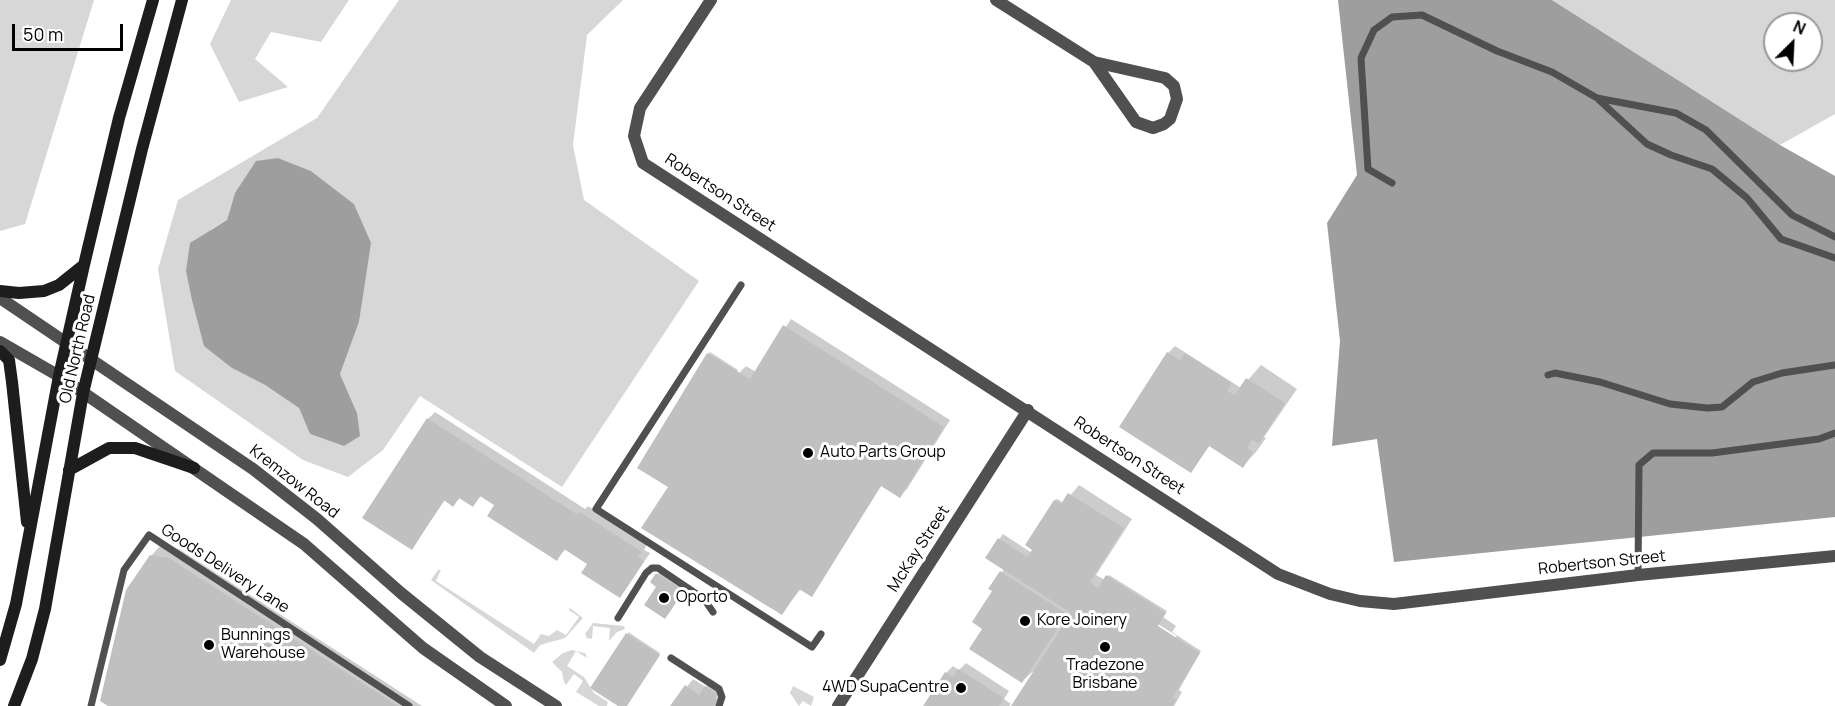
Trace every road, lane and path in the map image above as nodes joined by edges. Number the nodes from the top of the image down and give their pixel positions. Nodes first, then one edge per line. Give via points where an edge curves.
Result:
1 (153, 0) edge
2 (182, 0) edge
3 (711, 0) edge
4 (996, 0) edge
5 (1094, 62) junction
6 (1597, 98) junction
7 (1392, 183) dead end
8 (1835, 237) edge
9 (1835, 258) edge
10 (84, 265) junction
11 (741, 285) dead end
12 (0, 291) edge
13 (0, 298) edge
14 (0, 342) edge
15 (66, 343) junction
16 (0, 351) edge
17 (91, 361) junction
18 (1835, 365) edge
19 (1548, 375) dead end
20 (59, 376) junction
21 (83, 393) junction
22 (1028, 410) junction
23 (1835, 433) edge
24 (194, 468) junction
25 (69, 470) junction
26 (29, 538) junction
27 (1835, 556) edge
28 (1638, 575) junction
29 (713, 612) dead end
30 (618, 618) dead end
31 (821, 634) dead end
32 (670, 658) dead end
33 (0, 660) edge
34 (14, 706) edge
35 (91, 706) edge
36 (409, 706) edge
37 (506, 706) edge
38 (556, 706) edge
39 (719, 706) edge
40 (838, 706) edge

1 - 10 main road, Old North Road via 119,118
2 - 17 main road, Old North Road
3 - 22 street, Robertson Street via 640,108 634,136 643,163
4 - 5 street
5 - 5 street via 1165,78 1177,99 1170,119 1153,128 1136,122
6 - 7 lane via 1552,72 1422,15 1392,17 1374,30 1361,58 1368,169
6 - 8 lane via 1676,113 1706,130 1792,215
6 - 9 lane via 1647,144 1712,168 1747,198 1781,239
10 - 12 main road via 59,285 44,291
10 - 15 main road, Old North Road
11 - 31 lane via 596,509 812,647
13 - 15 street, Kremzow Road
14 - 20 street
15 - 17 street, Kremzow Road
15 - 20 main road, Old North Road
16 - 26 main road via 9,360
17 - 21 main road, Old North Road
17 - 38 street, Kremzow Road via 253,469 480,657
18 - 19 lane via 1753,382 1722,407 1707,408 1670,404 1600,382
20 - 21 street
20 - 26 main road, Old North Road
21 - 24 street
21 - 25 main road, Old North Road
22 - 28 street, Robertson Street via 1278,574 1330,594 1394,604
22 - 40 street, McKay Street
23 - 28 lane via 1819,439 1712,453 1653,453 1639,465
24 - 25 main road via 135,448 109,448
24 - 37 street via 304,544 423,648
25 - 34 main road, Old North Road via 45,609
26 - 33 main road, Old North Road
27 - 28 street, Robertson Street
29 - 30 lane via 704,599 658,568 652,568
32 - 39 lane via 716,686 722,697
35 - 36 lane, Goods Delivery Lane via 124,570 149,535

